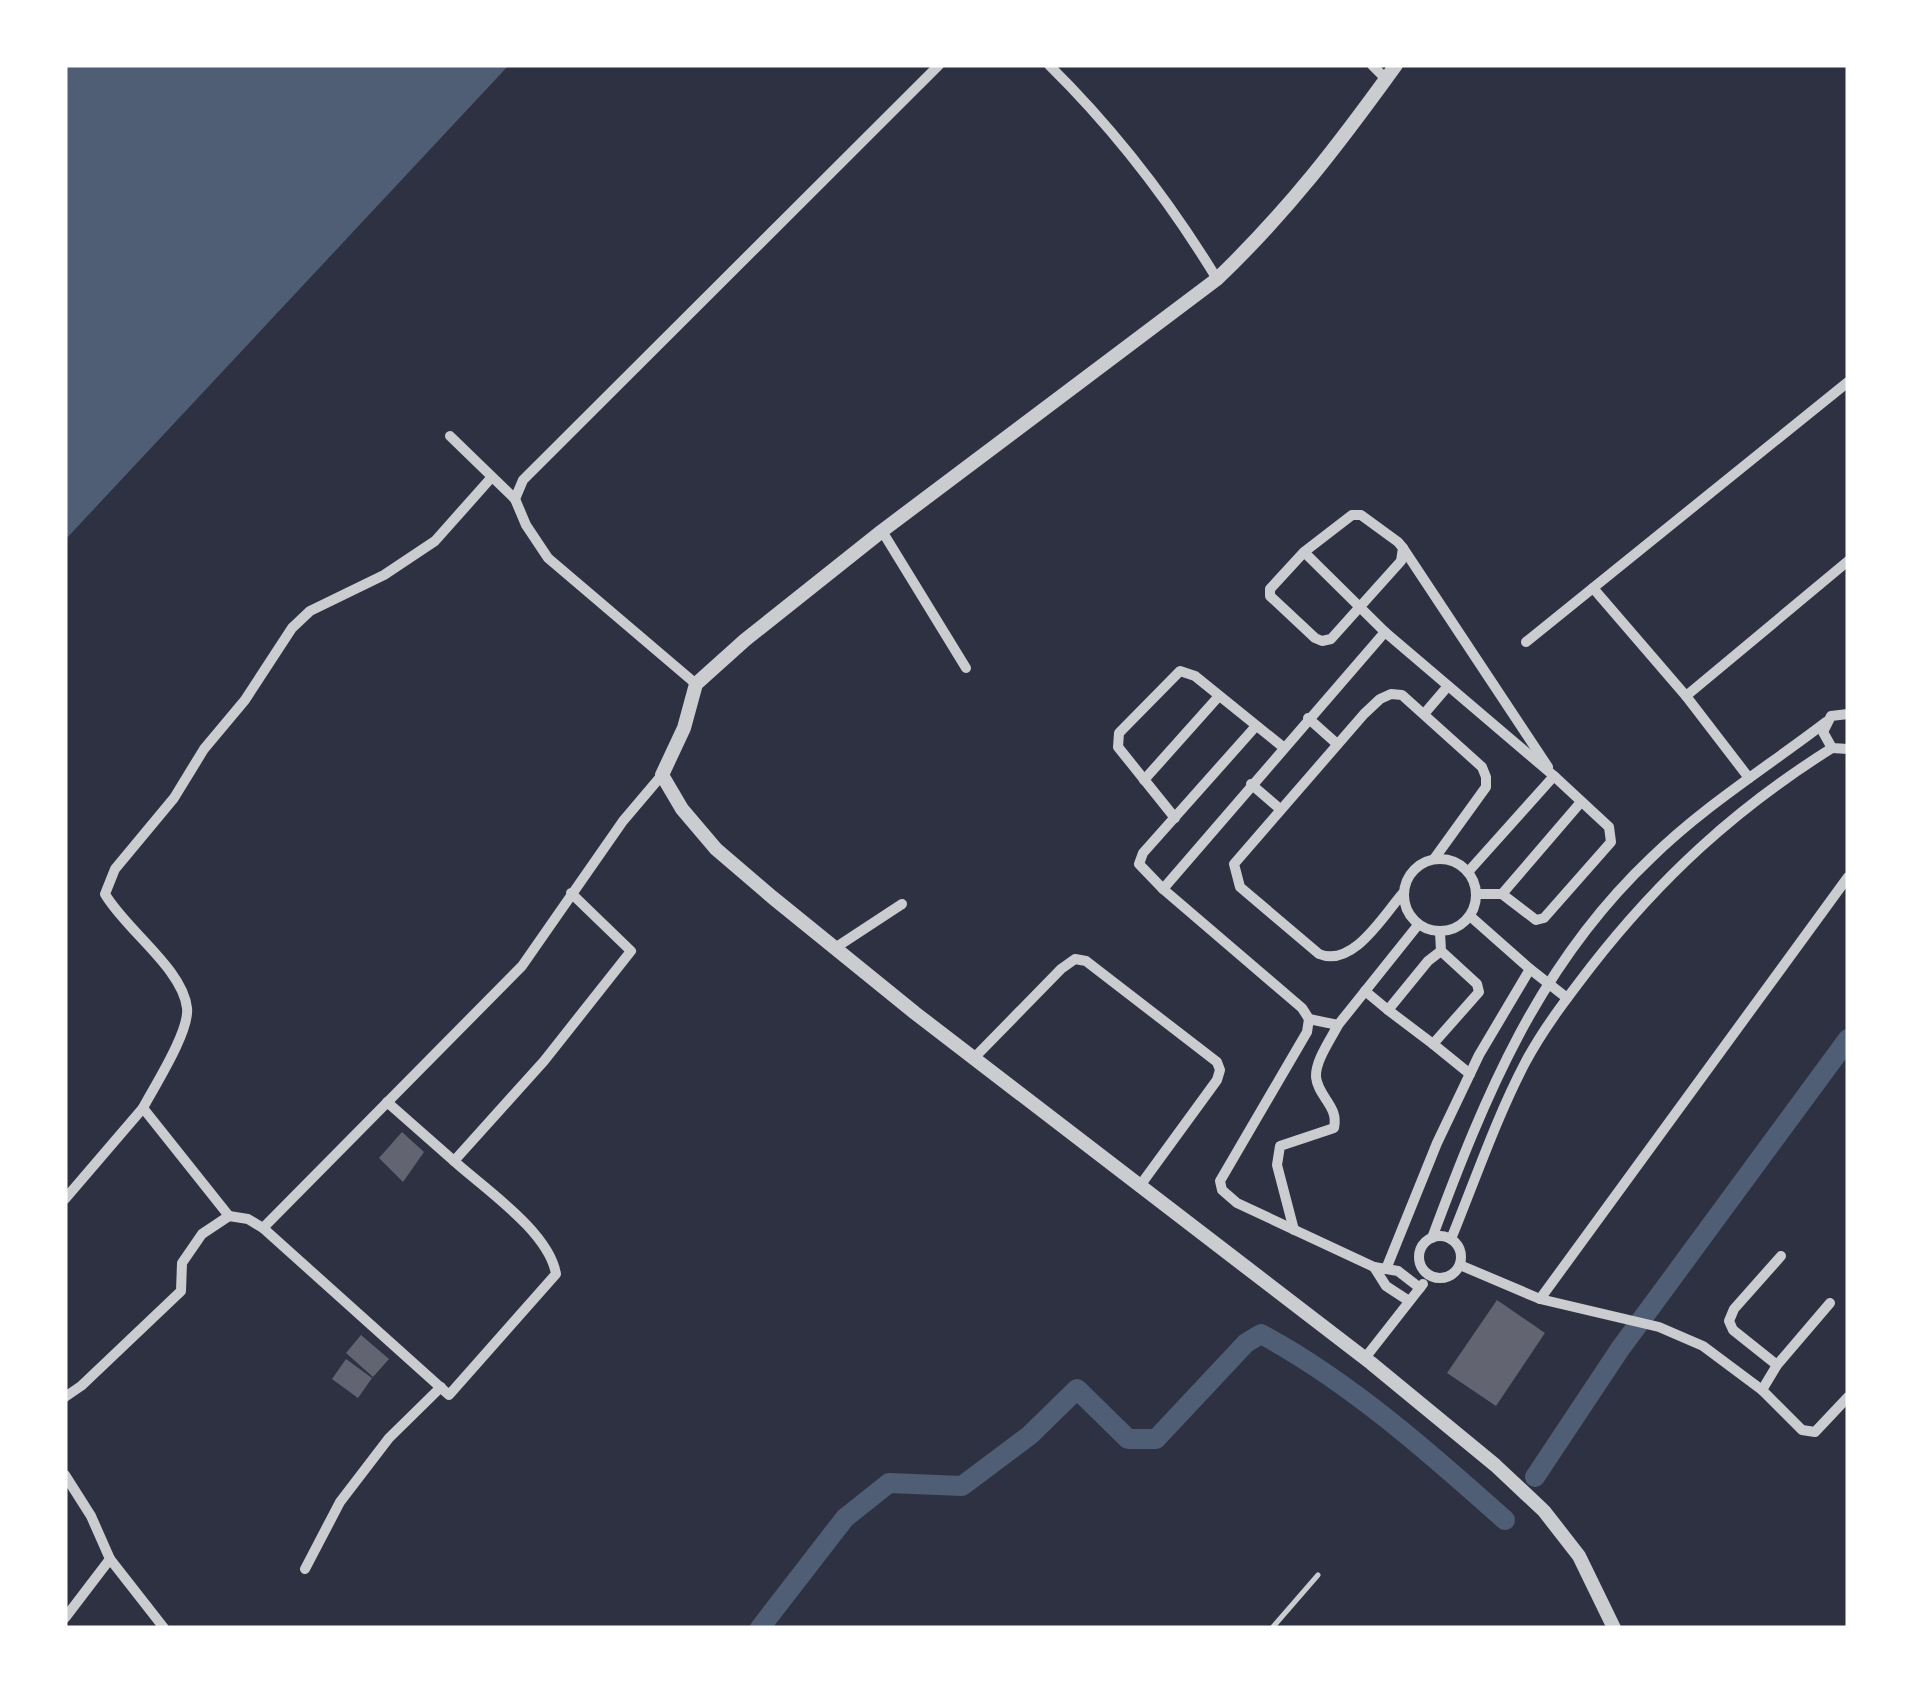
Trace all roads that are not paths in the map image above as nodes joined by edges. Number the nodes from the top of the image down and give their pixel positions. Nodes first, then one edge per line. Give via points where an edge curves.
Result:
1 (939, 65) edge
2 (1049, 65) edge
3 (1372, 65) edge
4 (1396, 65) edge
5 (1386, 79) junction
6 (1217, 279) junction
7 (1848, 382) edge
8 (450, 436) dead end
9 (492, 478) junction
10 (515, 499) junction
11 (882, 531) junction
12 (1403, 548) junction
13 (1304, 552) junction
14 (1848, 561) edge
15 (1593, 588) junction
16 (1360, 608) junction
17 (1385, 632) junction
18 (1526, 642) dead end
19 (966, 668) dead end
20 (696, 684) junction
21 (1448, 686) junction
22 (1219, 696) junction
23 (1686, 696) junction
24 (1846, 712) edge
25 (1424, 714) junction
26 (1308, 718) junction
27 (1826, 722) junction
28 (1256, 726) junction
29 (1336, 742) junction
30 (1282, 747) junction
31 (1832, 748) junction
32 (1848, 749) edge
33 (662, 775) junction
34 (1554, 776) junction
35 (1749, 778) junction
36 (1144, 780) junction
37 (1251, 784) junction
38 (1581, 802) junction
39 (1280, 809) junction
40 (1175, 818) junction
41 (1434, 859) junction
42 (1468, 872) junction
43 (1848, 876) edge
44 (1163, 888) junction
45 (571, 893) junction
46 (1403, 893) junction
47 (1476, 894) junction
48 (1502, 894) junction
49 (902, 904) dead end
50 (1470, 916) junction
51 (1418, 925) junction
52 (1440, 932) junction
53 (835, 948) junction
54 (1440, 950) junction
55 (1530, 969) junction
56 (1547, 983) junction
57 (1364, 991) junction
58 (1567, 998) junction
59 (1388, 1010) junction
60 (1309, 1019) junction
61 (1338, 1024) junction
62 (1433, 1044) junction
63 (974, 1058) junction
64 (1470, 1074) junction
65 (387, 1102) junction
66 (142, 1108) junction
67 (454, 1161) junction
68 (1139, 1187) junction
69 (65, 1199) edge
70 (229, 1216) junction
71 (262, 1228) junction
72 (1294, 1230) junction
73 (1432, 1238) junction
74 (1451, 1240) junction
75 (1781, 1256) dead end
76 (1460, 1264) junction
77 (1374, 1267) junction
78 (1386, 1268) junction
79 (1430, 1276) junction
80 (1420, 1288) junction
81 (1540, 1300) junction
82 (1409, 1301) junction
83 (1830, 1303) dead end
84 (1365, 1358) junction
85 (1778, 1365) junction
86 (441, 1387) junction
87 (1762, 1390) junction
88 (1848, 1396) edge
89 (65, 1397) edge
90 (65, 1475) edge
91 (110, 1558) junction
92 (305, 1569) dead end
93 (1318, 1575) dead end
94 (65, 1618) edge
95 (164, 1628) edge
96 (1272, 1628) edge
97 (1614, 1628) edge

1 - 10 street via 523,480
2 - 6 street via 1147,172
3 - 5 street
4 - 5 street
5 - 6 street via 1321,169
6 - 11 street
7 - 15 street
8 - 9 street
9 - 10 street
9 - 66 street via 435,542 310,610 292,628 174,798 115,868 105,894 177,979 188,1009
10 - 20 street via 548,558
11 - 19 street
11 - 20 street
12 - 13 street via 1362,515 1352,515
12 - 16 street via 1401,561
12 - 34 street
13 - 16 street
13 - 16 street via 1270,596 1322,642
14 - 23 street
15 - 18 street
15 - 23 street
16 - 17 street
17 - 21 street
17 - 26 street
20 - 33 street
21 - 25 street
21 - 34 street
22 - 28 street
22 - 36 street
22 - 36 street via 1180,671 1120,733 1118,747
23 - 35 street
24 - 27 street
25 - 29 street via 1392,694
25 - 41 street via 1486,777 1486,787
26 - 29 street
26 - 30 street
27 - 31 street via 1824,738
27 - 35 street
28 - 30 street
28 - 40 street
29 - 39 street
30 - 37 street
31 - 32 street
31 - 58 street via 1668,875
33 - 45 street
33 - 53 street via 716,849
34 - 38 street
34 - 42 street
35 - 56 street via 1650,859
36 - 40 street
37 - 39 street
37 - 44 street
38 - 48 street
38 - 48 street via 1608,827 1611,842 1552,911 1536,920
39 - 46 street via 1240,853 1234,873 1240,887 1320,954 1342,956
40 - 44 street via 1139,864
41 - 42 street
41 - 46 street via 1412,871
42 - 47 street
43 - 81 street
44 - 60 street
45 - 65 street via 522,966
45 - 67 street via 630,951
46 - 51 street
47 - 48 street
47 - 50 street
49 - 53 street
50 - 52 street
50 - 55 street
51 - 52 street
51 - 57 street
52 - 54 street
53 - 63 street
54 - 59 street
54 - 62 street via 1479,992
55 - 56 street
55 - 64 street
56 - 58 street
56 - 73 street via 1497,1075
57 - 59 street
57 - 61 street
58 - 74 street via 1524,1064
59 - 62 street
60 - 61 street
60 - 72 street via 1220,1181 1231,1199
61 - 72 street via 1316,1070 1316,1082 1335,1111 1334,1128 1290,1140 1278,1155
62 - 64 street
63 - 68 street
63 - 68 street via 1075,959 1217,1062 1218,1080
64 - 78 street
65 - 67 street
65 - 71 street
66 - 69 street
66 - 70 street
67 - 86 street via 542,1241 556,1274 449,1394
68 - 84 street
70 - 71 street
70 - 89 street via 202,1234 182,1263 182,1291
71 - 86 street
72 - 77 street
73 - 74 street
73 - 79 street via 1419,1260
74 - 76 street
75 - 85 street via 1729,1321
76 - 79 street via 1451,1276
76 - 81 street
77 - 78 street
77 - 82 street via 1386,1286
78 - 80 street
79 - 80 street
80 - 82 street
81 - 87 street via 1659,1327 1702,1346
82 - 84 street
83 - 85 street
84 - 97 street via 1544,1511 1580,1556
85 - 87 street
86 - 92 street via 389,1438 340,1502
87 - 88 street via 1802,1430 1814,1432
90 - 91 street
91 - 94 street
91 - 95 street
93 - 96 lane

